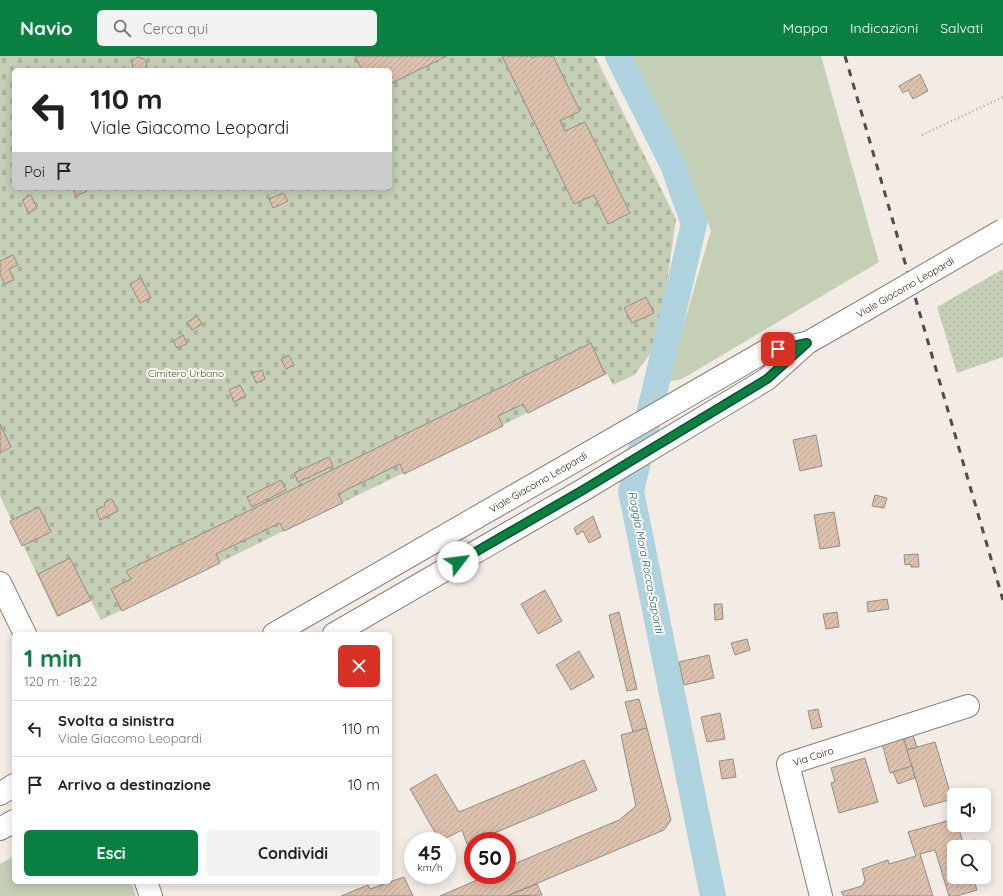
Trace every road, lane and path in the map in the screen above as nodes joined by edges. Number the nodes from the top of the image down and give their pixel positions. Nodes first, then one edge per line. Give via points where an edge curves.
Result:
1 (1003, 97) edge
2 (922, 135) dead end
3 (1003, 230) edge
4 (807, 343) junction
5 (0, 583) edge
6 (24, 632) edge
7 (277, 632) edge
8 (337, 632) edge
9 (968, 706) dead end
10 (12, 787) edge
11 (0, 794) edge
12 (12, 822) edge
13 (0, 830) edge
14 (147, 884) edge
15 (151, 896) edge
16 (822, 896) edge

1 - 2 path
3 - 4 main road, Viale Giacomo Leopardi, bridge
4 - 7 main road, Viale Giacomo Leopardi via 764,352
4 - 8 main road, Viale Giacomo Leopardi via 767,379
5 - 6 main road
9 - 16 main road, Via Coiro via 788,764
10 - 11 main road
12 - 13 main road
14 - 15 main road

